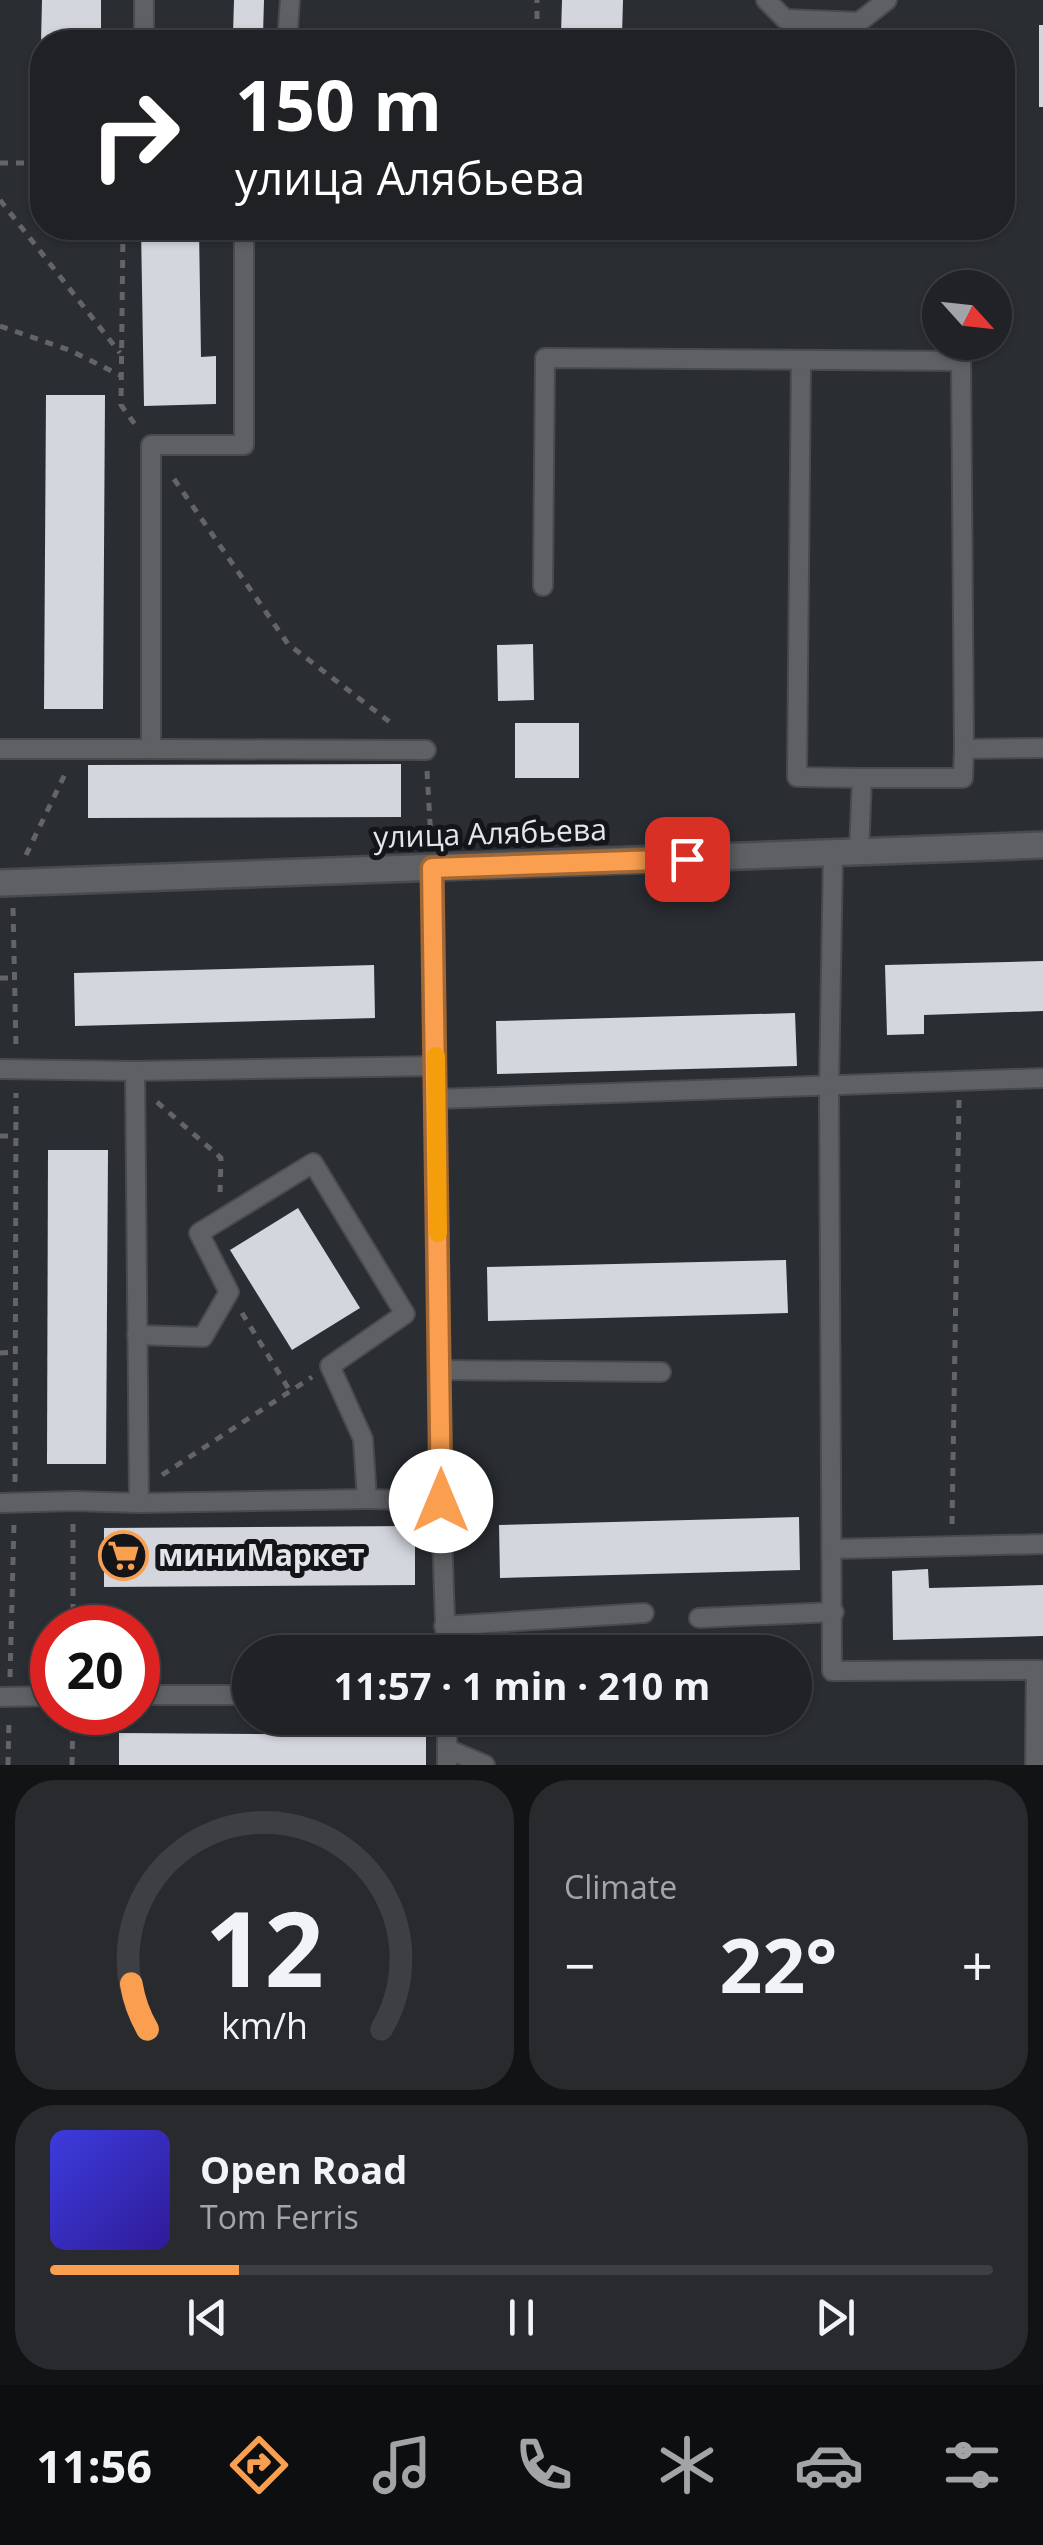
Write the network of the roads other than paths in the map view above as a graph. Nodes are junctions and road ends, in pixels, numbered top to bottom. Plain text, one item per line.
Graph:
1 (144, 0) edge
2 (290, 0) edge
3 (766, 0) edge
4 (887, 0) edge
5 (144, 30) edge
6 (289, 30) edge
7 (244, 240) edge
8 (801, 360) junction
9 (543, 586) dead end
10 (1043, 748) edge
11 (151, 749) junction
12 (0, 750) edge
13 (426, 750) road end
14 (964, 750) junction
15 (862, 778) junction
16 (1043, 845) edge
17 (860, 852) junction
18 (833, 854) junction
19 (432, 868) junction
20 (6, 883) edge
21 (436, 1066) junction
22 (8, 1070) edge
23 (135, 1077) junction
24 (1043, 1078) edge
25 (829, 1088) junction
26 (436, 1099) junction
27 (137, 1334) junction
28 (440, 1370) junction
29 (661, 1372) dead end
30 (139, 1497) junction
31 (367, 1498) junction
32 (441, 1501) junction
33 (8, 1503) edge
34 (1043, 1544) edge
35 (833, 1549) junction
36 (834, 1612) junction
37 (644, 1613) dead end
38 (700, 1618) dead end
39 (444, 1626) junction
40 (445, 1635) edge
41 (1040, 1670) edge
42 (160, 1695) edge
43 (30, 1696) edge
44 (232, 1696) edge
45 (5, 1697) edge
46 (447, 1757) edge
47 (485, 1765) edge
48 (1034, 1765) edge

1 - 5 lane
2 - 6 lane
3 - 4 lane
7 - 11 lane
8 - 9 lane
8 - 14 lane
8 - 15 lane
10 - 14 lane
11 - 12 lane
11 - 13 lane
14 - 15 lane
15 - 17 lane
16 - 17 street, улица Алябьева
17 - 18 street, улица Алябьева
18 - 19 street, улица Алябьева
18 - 25 lane
19 - 20 street, улица Алябьева
19 - 21 lane
21 - 23 lane
21 - 26 lane
22 - 23 lane
23 - 27 lane
24 - 25 lane
25 - 26 lane
25 - 35 lane
26 - 28 lane
27 - 30 lane
27 - 31 lane
28 - 29 lane
28 - 32 lane
30 - 31 lane
30 - 33 lane
31 - 32 lane
32 - 39 lane
34 - 35 lane
35 - 36 lane
36 - 38 lane
36 - 41 lane
37 - 39 lane
39 - 40 lane
41 - 48 lane
42 - 44 lane
43 - 45 lane
46 - 47 lane

